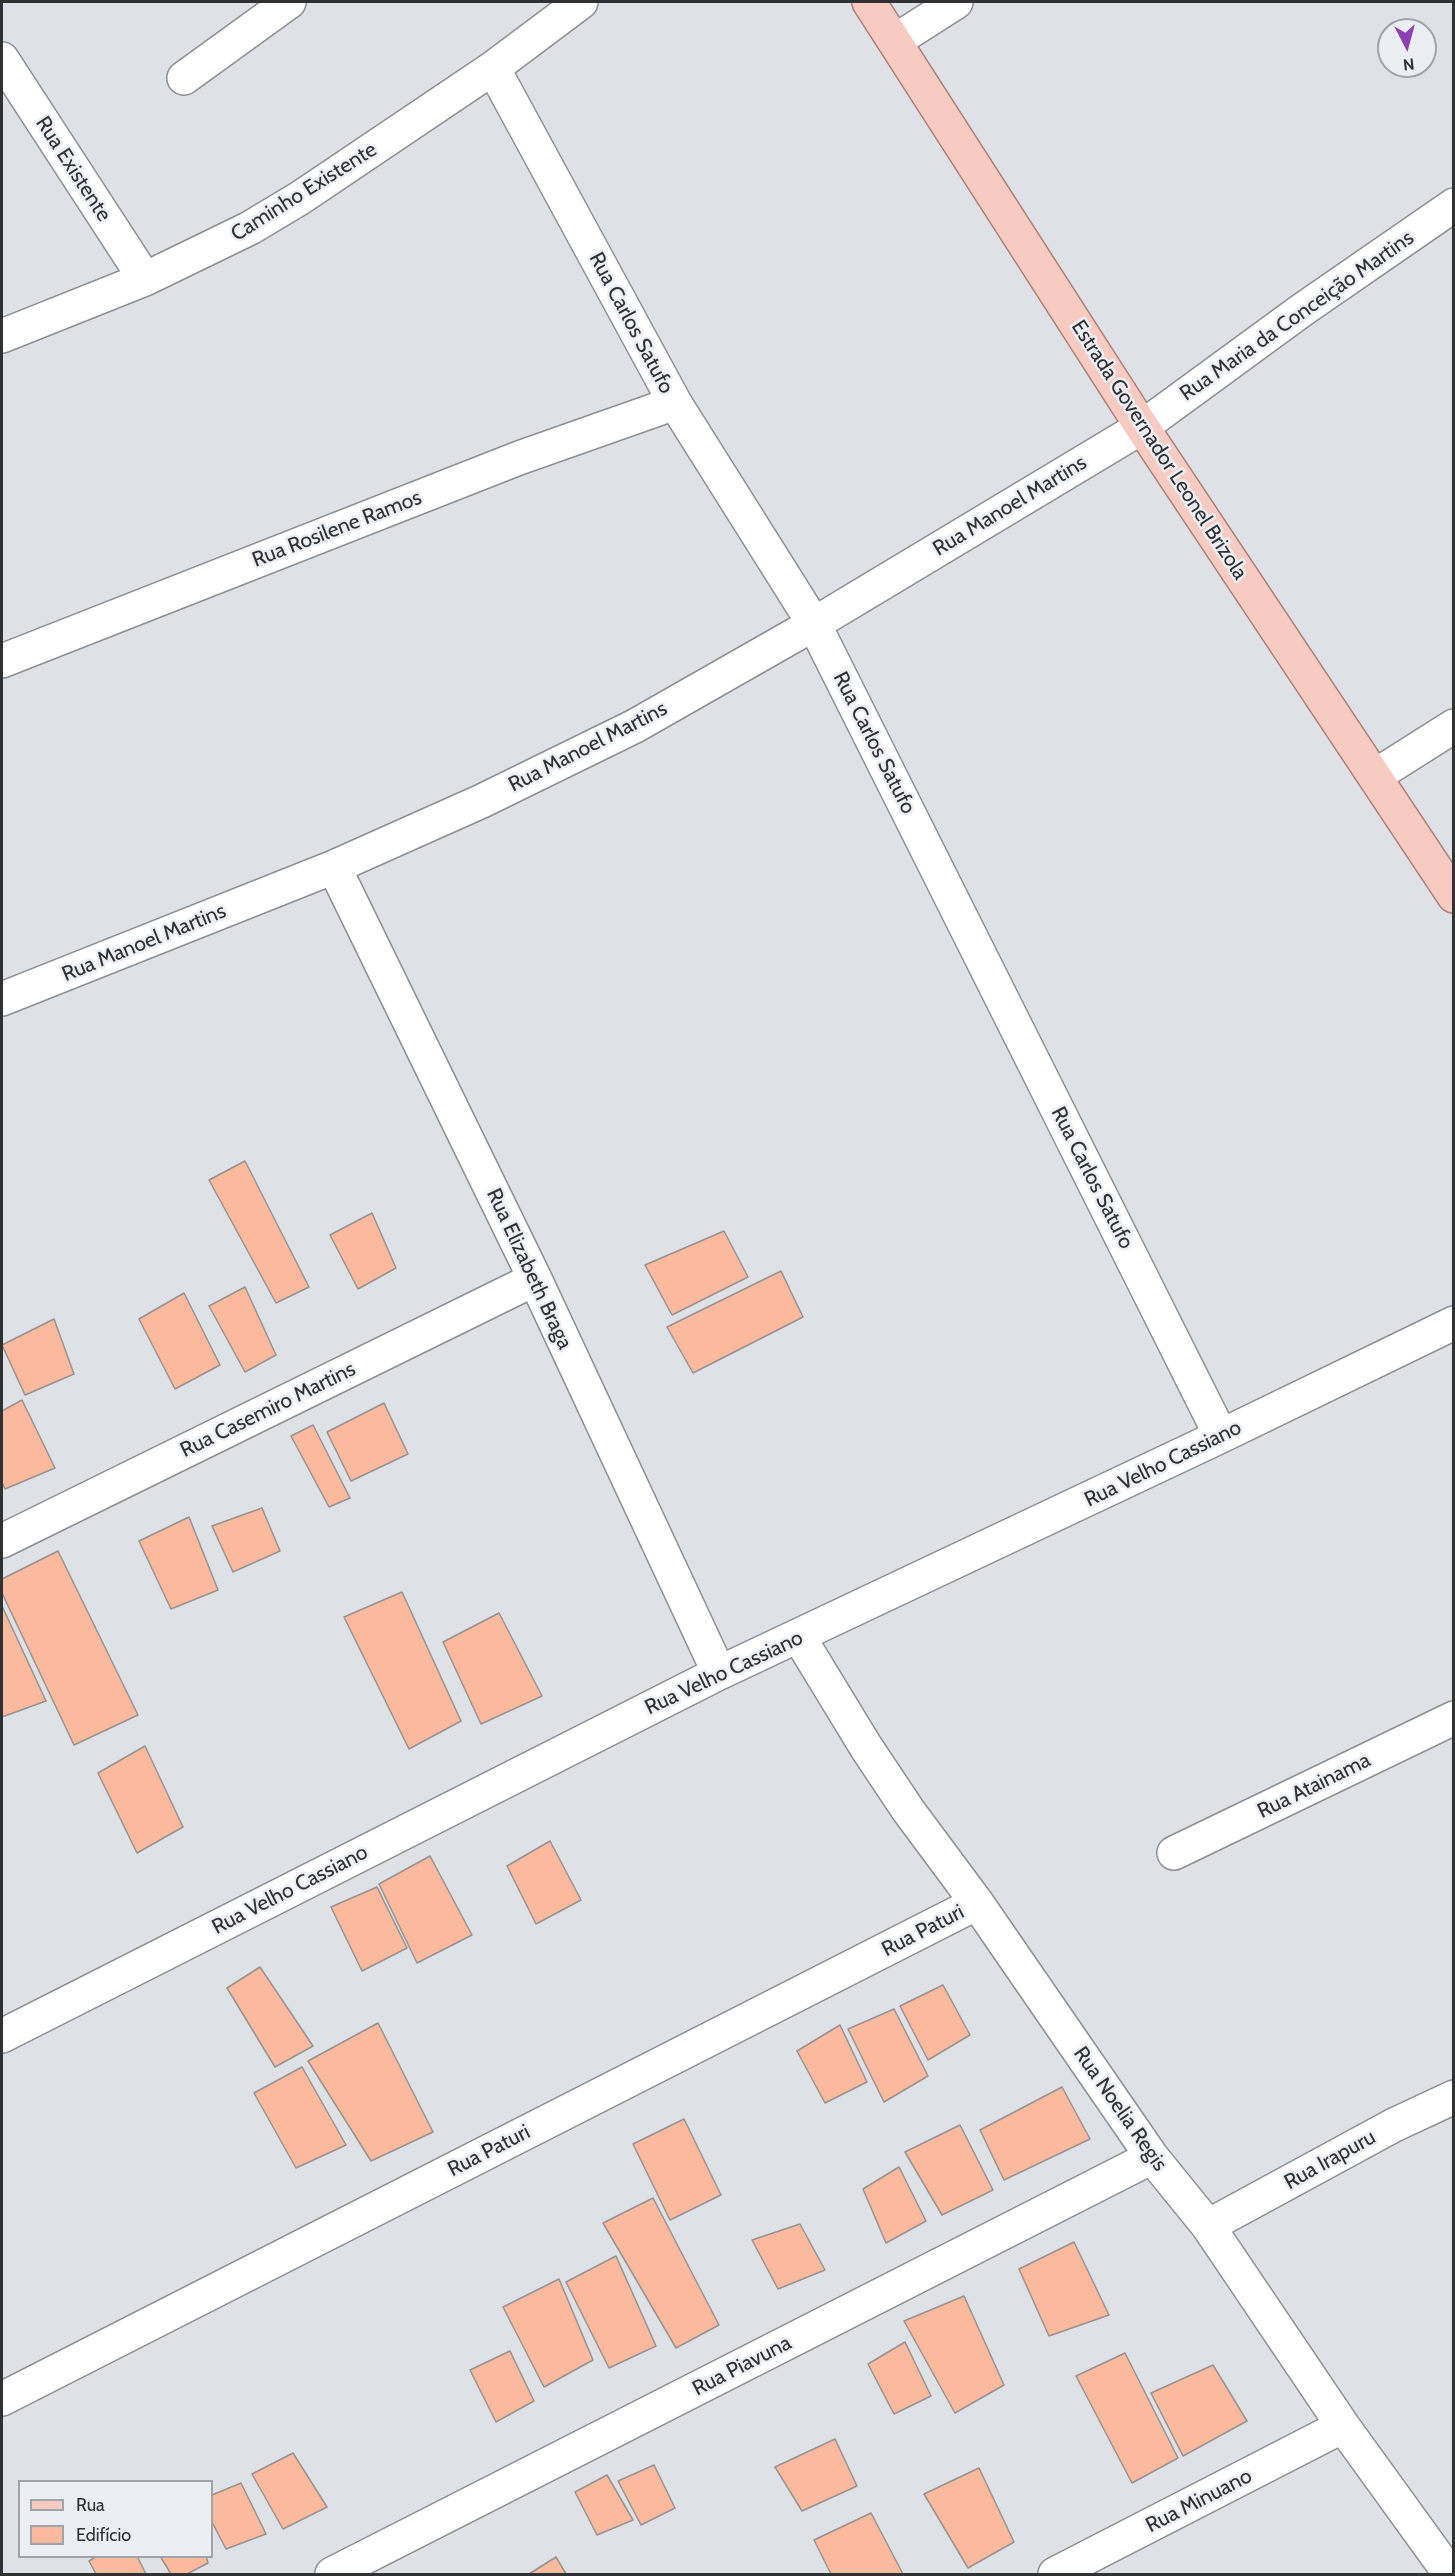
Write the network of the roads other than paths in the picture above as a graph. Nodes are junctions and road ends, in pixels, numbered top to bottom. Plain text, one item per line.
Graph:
1 (289, 2) edge
2 (581, 2) edge
3 (869, 2) edge
4 (956, 2) edge
5 (895, 41) junction
6 (2, 59) edge
7 (494, 68) junction
8 (184, 78) dead end
9 (1454, 205) edge
10 (145, 279) junction
11 (2, 336) edge
12 (675, 403) junction
13 (1142, 427) junction
14 (814, 624) junction
15 (2, 661) edge
16 (1454, 726) edge
17 (1375, 776) junction
18 (334, 867) junction
19 (1454, 896) edge
20 (2, 999) edge
21 (536, 1279) junction
22 (1454, 1323) edge
23 (1221, 1436) junction
24 (2, 1541) edge
25 (799, 1637) junction
26 (718, 1673) junction
27 (1454, 1718) edge
28 (1174, 1853) dead end
29 (977, 1904) junction
30 (2, 2036) edge
31 (1454, 2097) edge
32 (1152, 2157) junction
33 (1208, 2226) junction
34 (2, 2399) edge
35 (1343, 2426) junction
36 (1064, 2573) edge
37 (332, 2574) edge
38 (1450, 2574) edge

1 - 8 street
2 - 7 street, Caminho Existente
3 - 5 main road, Estrada Governador Leonel Brizola
4 - 5 street
5 - 13 main road, Estrada Governador Leonel Brizola
6 - 10 street, Rua Existente
7 - 10 street, Caminho Existente
7 - 12 street, Rua Carlos Satufo
9 - 13 street, Rua Maria da Conceição Martins
10 - 11 street, Caminho Existente
12 - 14 street, Rua Carlos Satufo
12 - 15 street, Rua Rosilene Ramos
13 - 14 street, Rua Manoel Martins
13 - 17 main road, Estrada Governador Leonel Brizola
14 - 18 street, Rua Manoel Martins
14 - 23 street, Rua Carlos Satufo
16 - 17 street
17 - 19 main road, Estrada Governador Leonel Brizola
18 - 20 street, Rua Manoel Martins
18 - 21 street, Rua Elizabeth Braga
21 - 24 street, Rua Casemiro Martins
21 - 26 street, Rua Elizabeth Braga
22 - 23 street, Rua Velho Cassiano
23 - 25 street, Rua Velho Cassiano
25 - 26 street, Rua Velho Cassiano
25 - 29 street, Rua Noelia Regis
26 - 30 street, Rua Velho Cassiano
27 - 28 street, Rua Atainama
29 - 32 street, Rua Noelia Regis
29 - 34 street, Rua Paturi
31 - 33 street, Rua Irapuru
32 - 33 street, Rua Noelia Regis
32 - 37 street, Rua Piavuna
33 - 35 street, Rua Noelia Regis
35 - 36 street, Rua Minuano
35 - 38 street, Rua Noelia Regis

